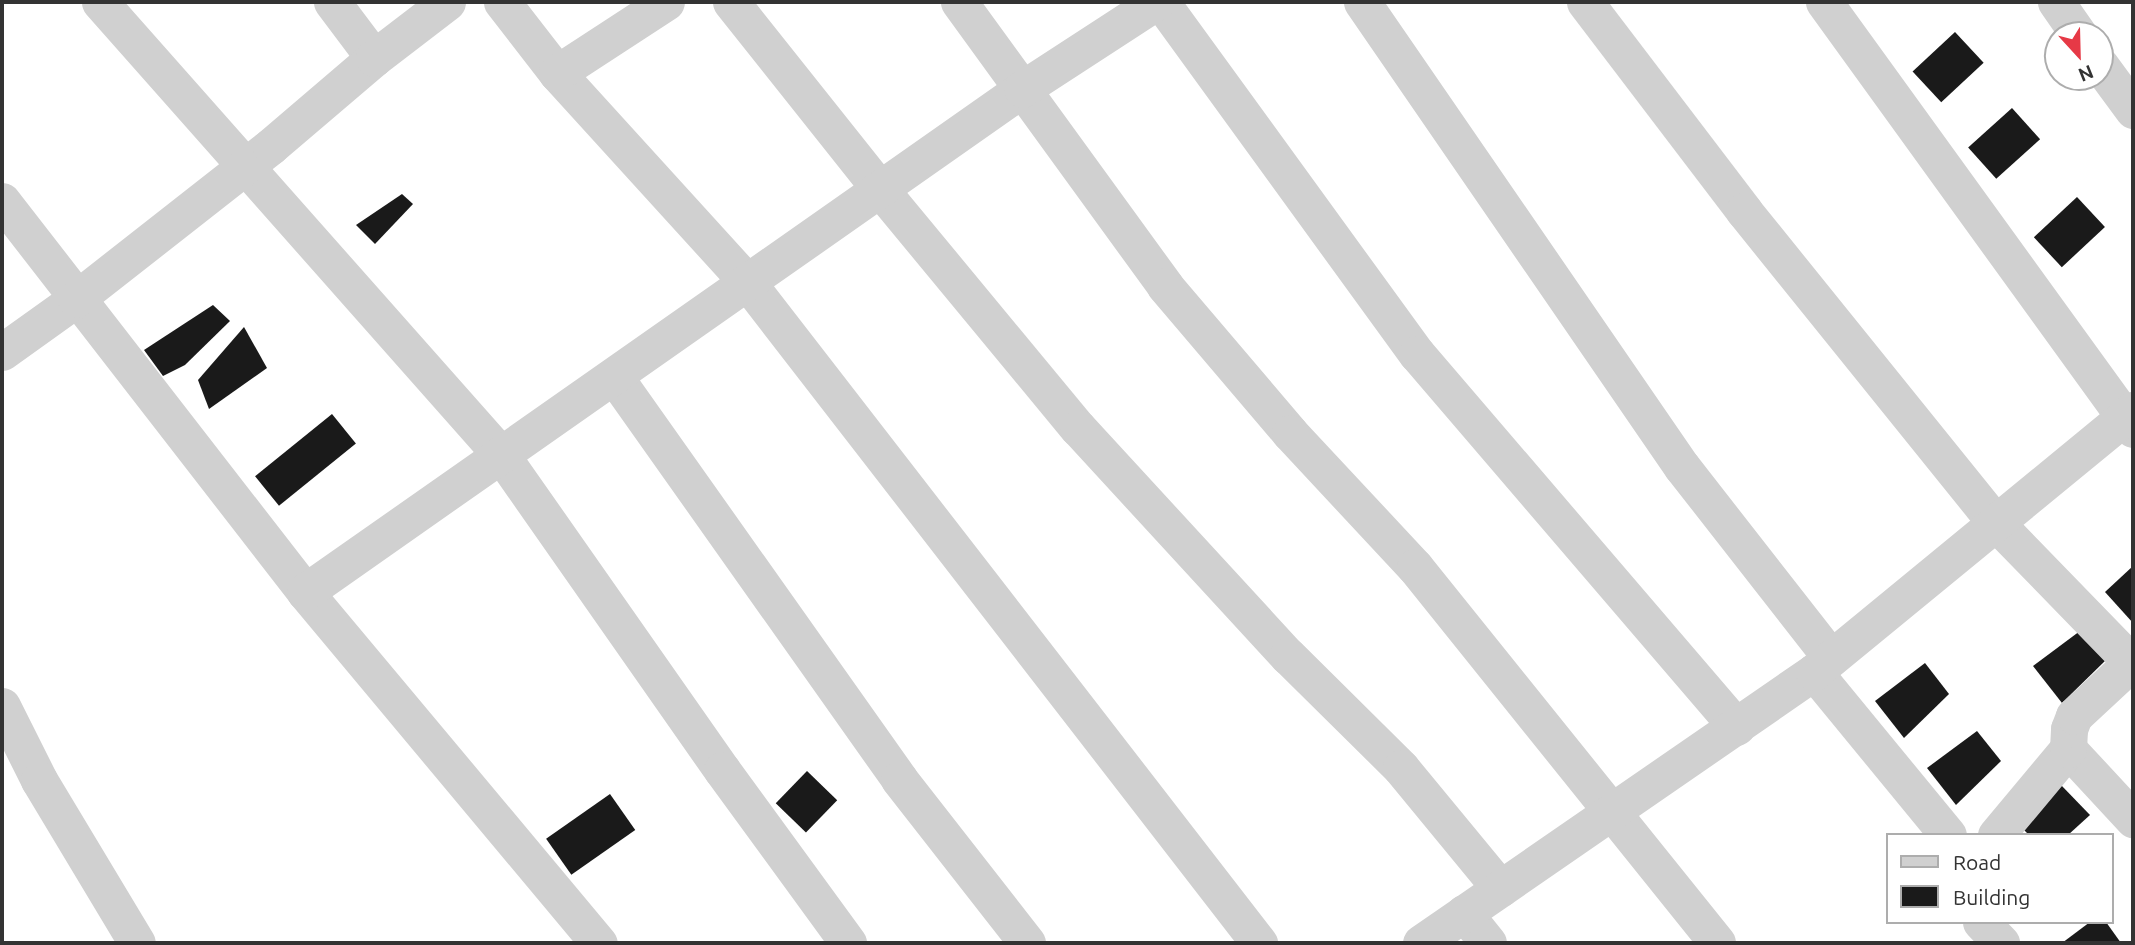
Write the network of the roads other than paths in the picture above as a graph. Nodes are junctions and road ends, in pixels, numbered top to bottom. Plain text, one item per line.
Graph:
1 (100, 2) edge
2 (332, 2) edge
3 (447, 2) edge
4 (502, 2) edge
5 (666, 2) edge
6 (731, 2) edge
7 (959, 2) edge
8 (1159, 2) edge
9 (1362, 2) edge
10 (1585, 2) edge
11 (1824, 2) edge
12 (2056, 2) edge
13 (2069, 21) edge
14 (374, 58) junction
15 (557, 73) junction
16 (2114, 84) edge
17 (1022, 89) junction
18 (2133, 110) edge
19 (247, 165) junction
20 (880, 189) junction
21 (2, 201) edge
22 (748, 283) junction
23 (76, 299) junction
24 (2, 352) edge
25 (614, 376) junction
26 (2130, 419) edge
27 (502, 456) junction
28 (1996, 523) junction
29 (305, 592) junction
30 (2132, 662) edge
31 (1822, 665) junction
32 (2, 706) edge
33 (1737, 727) junction
34 (2068, 750) junction
35 (1609, 812) junction
36 (2133, 819) edge
37 (1947, 833) edge
38 (1998, 833) edge
39 (1500, 888) junction
40 (1464, 913) junction
41 (1983, 924) edge
42 (137, 943) edge
43 (598, 943) edge
44 (849, 943) edge
45 (1027, 943) edge
46 (1259, 943) edge
47 (1421, 943) edge
48 (1488, 943) edge
49 (1717, 943) edge
50 (2001, 943) edge

1 - 19 street
2 - 14 street
3 - 14 street
4 - 15 street
5 - 15 street
6 - 20 street
7 - 17 street
8 - 17 street
8 - 33 street
9 - 31 street
10 - 28 street
11 - 26 street
12 - 13 street
14 - 19 street
15 - 22 street
16 - 18 street
17 - 20 street
17 - 35 street
19 - 23 street
19 - 27 street
20 - 22 street
20 - 39 street
21 - 23 street
22 - 25 street
22 - 46 street
23 - 24 street
23 - 29 street
25 - 27 street
25 - 45 street
26 - 28 street
27 - 29 street
27 - 44 street
28 - 30 street
28 - 31 street
29 - 43 street
30 - 34 street
31 - 33 street
31 - 37 street
32 - 42 street
33 - 35 street
34 - 36 street
34 - 38 street
35 - 39 street
35 - 49 street
39 - 40 street
40 - 47 street
40 - 48 street
41 - 50 street

